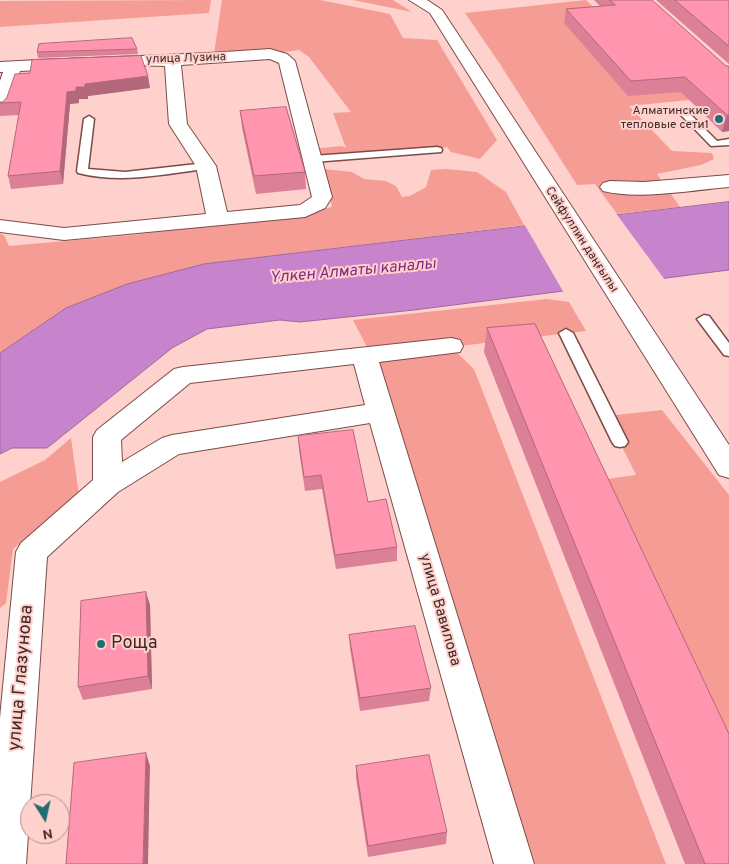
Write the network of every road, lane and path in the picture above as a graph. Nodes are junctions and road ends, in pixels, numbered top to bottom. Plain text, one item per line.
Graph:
1 (416, 0) edge
2 (438, 5) edge
3 (173, 61) junction
4 (6, 66) edge
5 (0, 108) edge
6 (684, 113) dead end
7 (89, 119) dead end
8 (729, 142) edge
9 (437, 150) dead end
10 (313, 159) junction
11 (206, 166) junction
12 (729, 181) edge
13 (610, 188) dead end
14 (218, 220) junction
15 (0, 226) edge
16 (704, 318) dead end
17 (566, 334) dead end
18 (451, 346) dead end
19 (729, 352) edge
20 (364, 355) junction
21 (381, 412) junction
22 (620, 442) dead end
23 (729, 468) edge
24 (108, 484) junction
25 (6, 864) edge
26 (514, 864) edge

1 - 2 street, Сейфуллин даңғылы
2 - 23 street, Сейфуллин даңғылы
3 - 4 street, улица Лузина
3 - 10 street, улица Лузина
3 - 11 street
4 - 5 street
6 - 8 lane
7 - 11 lane
9 - 10 lane
10 - 14 street
11 - 14 street
12 - 13 street
14 - 15 street
16 - 19 lane
17 - 22 lane
18 - 20 street
20 - 21 street, улица Вавилова
20 - 24 street
21 - 24 street
21 - 26 street, улица Вавилова
24 - 25 street, улица Глазунова

